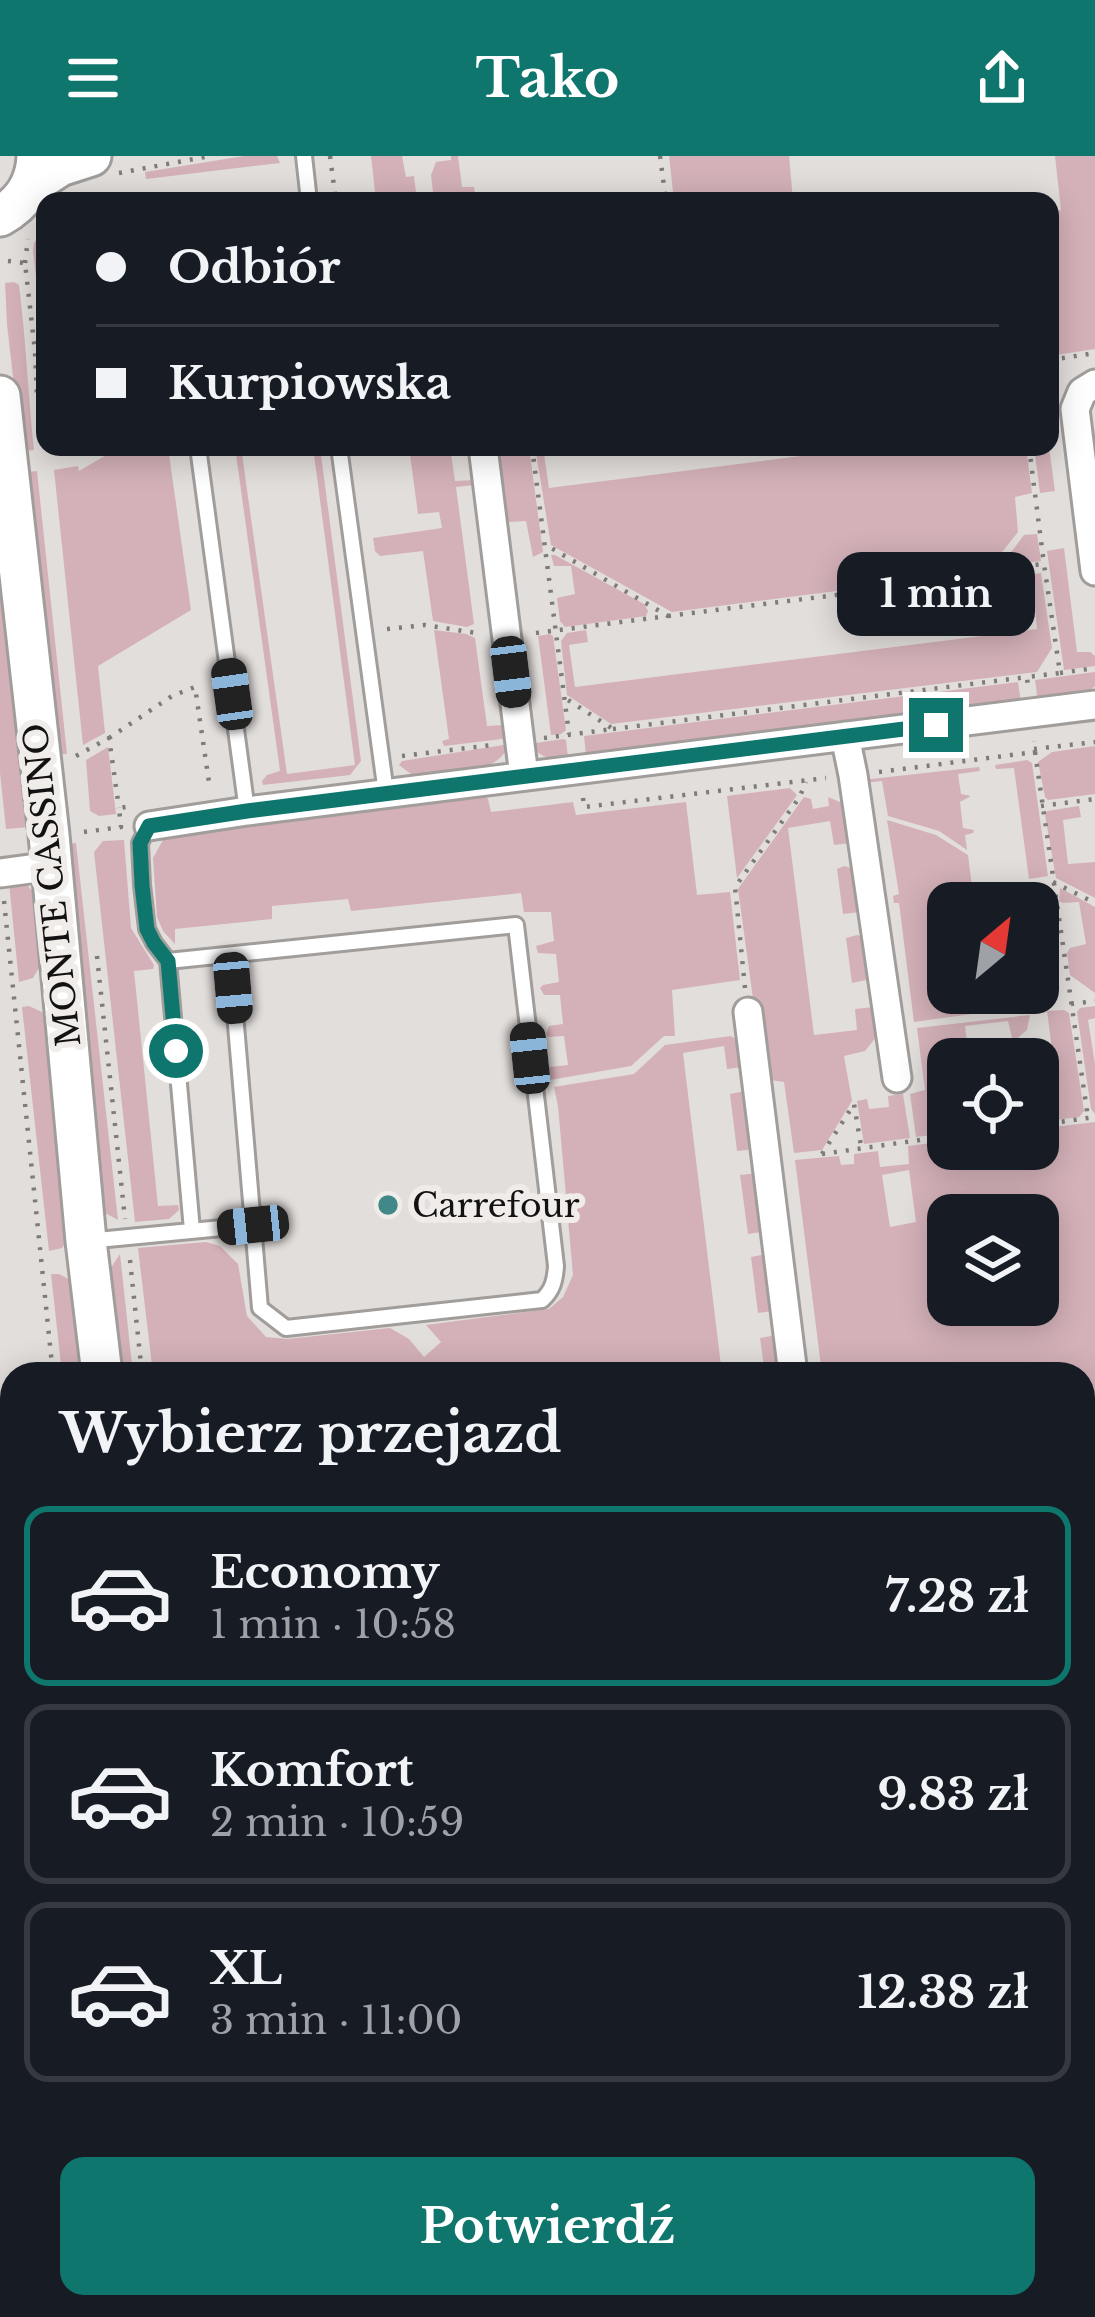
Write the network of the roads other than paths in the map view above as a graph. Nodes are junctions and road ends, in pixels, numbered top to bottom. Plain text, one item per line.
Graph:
1 (304, 156) edge
2 (102, 165) edge
3 (19, 192) edge
4 (308, 192) edge
5 (0, 254) edge
6 (1095, 384) edge
7 (0, 396) edge
8 (199, 456) edge
9 (340, 456) edge
10 (484, 456) edge
11 (1095, 571) edge
12 (1095, 705) edge
13 (845, 736) junction
14 (524, 776) junction
15 (386, 793) junction
16 (247, 811) junction
17 (145, 816) joint
18 (52, 866) junction
19 (1, 873) edge
20 (230, 955) junction
21 (168, 961) junction
22 (748, 1012) dead end
23 (897, 1078) dead end
24 (253, 1225) junction
25 (192, 1230) junction
26 (86, 1241) junction
27 (101, 1362) edge
28 (792, 1362) edge

1 - 4 lane
2 - 3 main road
3 - 5 main road
6 - 11 street
7 - 18 main road, MONTE CASSINO
8 - 16 lane
9 - 15 lane
10 - 14 street
12 - 13 street
13 - 14 street
13 - 23 street
14 - 15 street
15 - 16 street
16 - 17 street
17 - 21 lane
18 - 19 street
18 - 26 main road, MONTE CASSINO
20 - 21 lane
20 - 24 lane
20 - 24 lane
21 - 25 lane
22 - 28 street
24 - 25 lane
25 - 26 lane
26 - 27 main road, MONTE CASSINO

